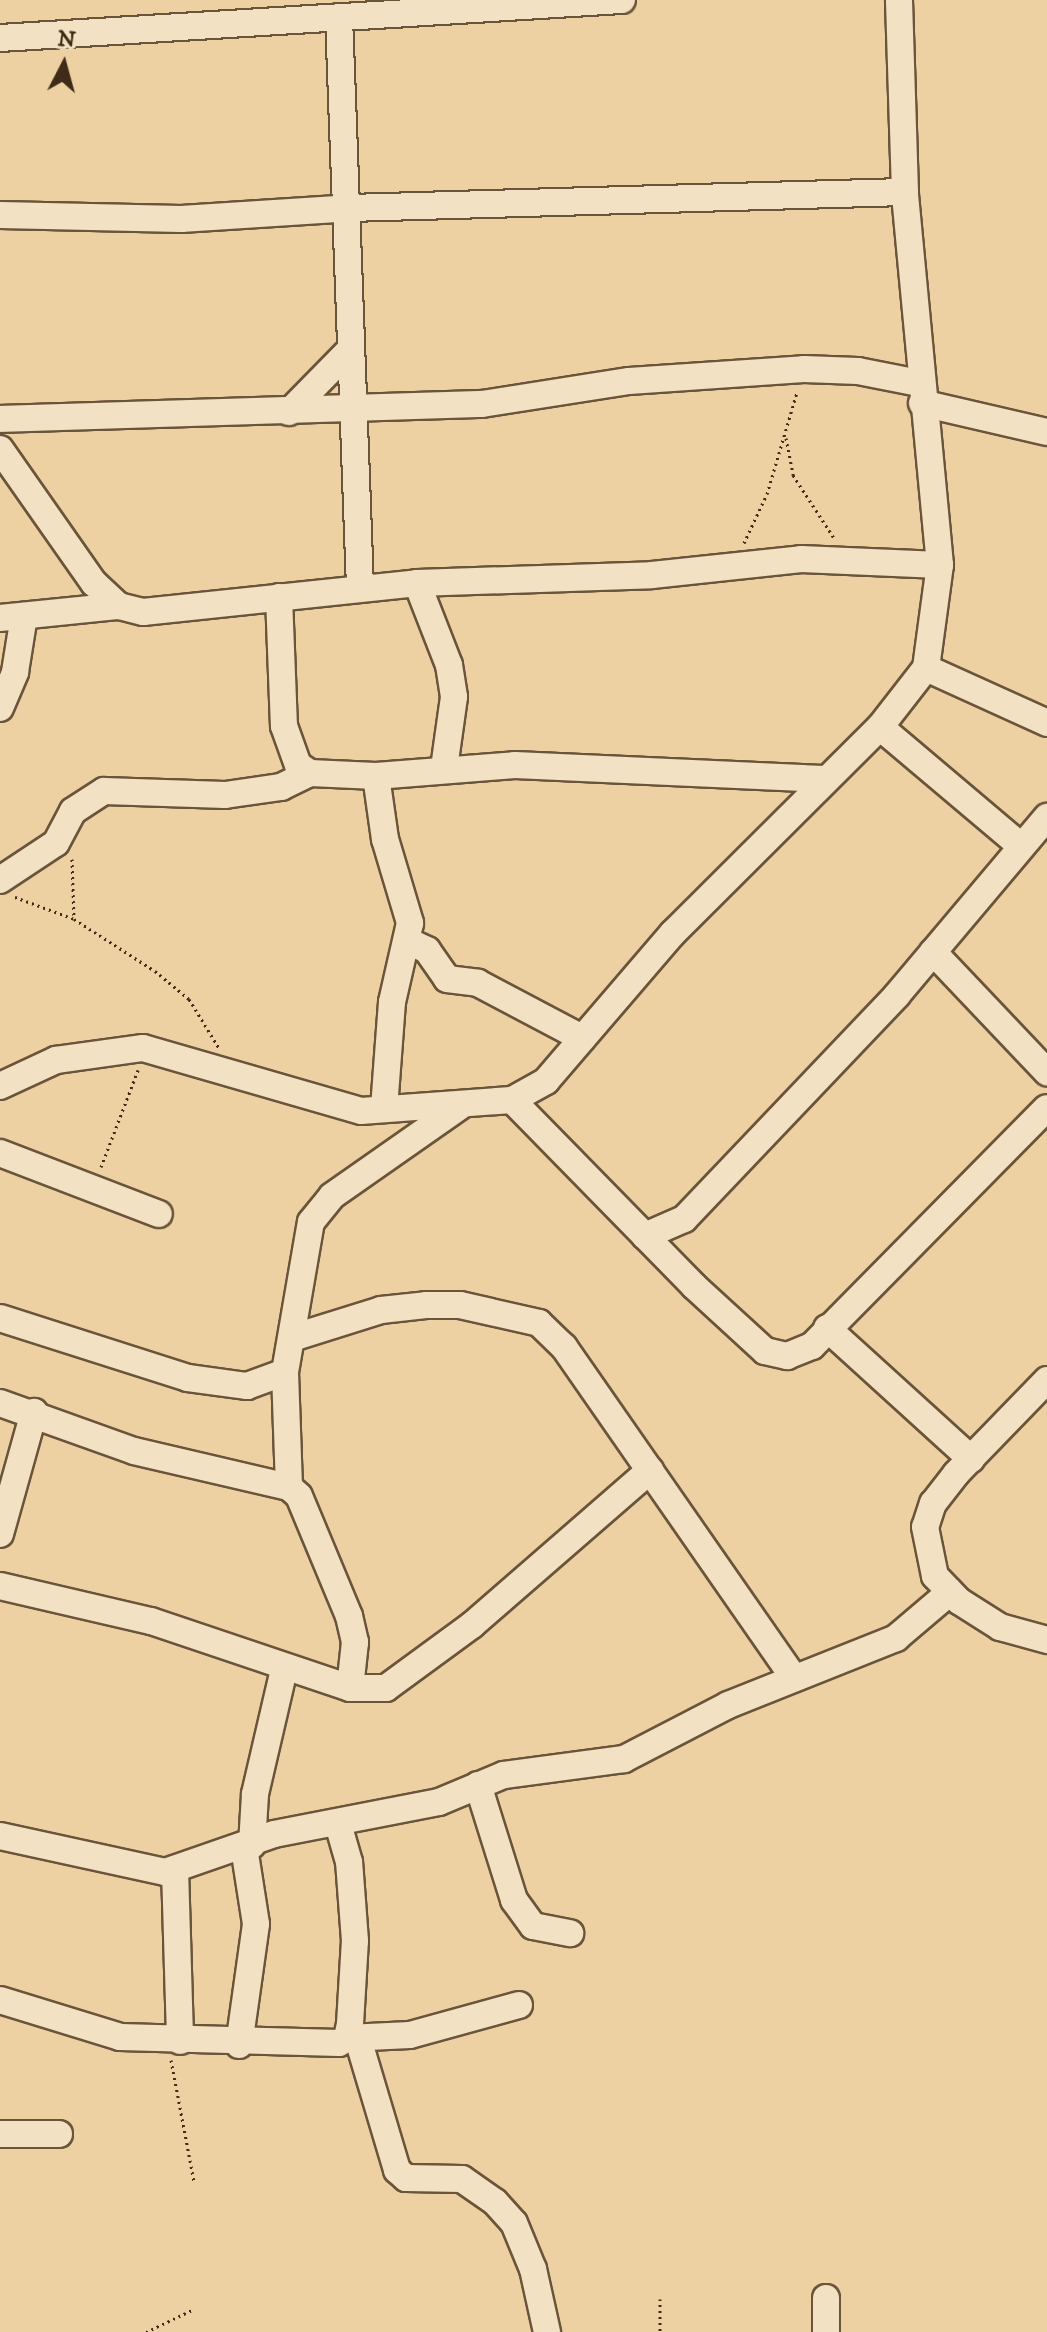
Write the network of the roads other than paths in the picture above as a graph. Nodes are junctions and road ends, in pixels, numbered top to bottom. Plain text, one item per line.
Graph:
1 (622, 0) edge
2 (899, 0) edge
3 (413, 6) edge
4 (270, 9) edge
5 (339, 17) junction
6 (0, 38) edge
7 (905, 192) junction
8 (349, 208) junction
9 (0, 215) edge
10 (350, 350) junction
11 (921, 393) junction
12 (355, 411) junction
13 (289, 412) junction
14 (0, 419) edge
15 (1047, 432) edge
16 (0, 449) edge
17 (940, 565) junction
18 (417, 583) junction
19 (360, 588) junction
20 (279, 597) junction
21 (119, 606) junction
22 (12, 617) edge
23 (926, 668) junction
24 (0, 708) edge
25 (1047, 723) edge
26 (880, 727) junction
27 (444, 768) junction
28 (310, 773) junction
29 (376, 776) junction
30 (824, 779) junction
31 (1047, 817) edge
32 (1021, 846) junction
33 (0, 861) edge
34 (0, 879) edge
35 (410, 942) junction
36 (933, 952) junction
37 (582, 1038) junction
38 (1047, 1072) edge
39 (0, 1086) edge
40 (512, 1100) junction
41 (460, 1106) junction
42 (1047, 1108) edge
43 (384, 1109) junction
44 (0, 1153) edge
45 (159, 1214) dead end
46 (645, 1236) junction
47 (0, 1318) edge
48 (827, 1328) junction
49 (295, 1337) junction
50 (285, 1372) junction
51 (1047, 1380) edge
52 (0, 1403) edge
53 (34, 1412) junction
54 (971, 1459) junction
55 (650, 1470) junction
56 (289, 1487) junction
57 (0, 1534) edge
58 (0, 1586) edge
59 (950, 1592) junction
60 (1047, 1640) edge
61 (284, 1669) junction
62 (793, 1676) junction
63 (350, 1688) junction
64 (478, 1785) junction
65 (338, 1824) junction
66 (0, 1836) edge
67 (248, 1846) junction
68 (175, 1869) junction
69 (570, 1933) dead end
70 (0, 2000) edge
71 (519, 2005) dead end
72 (353, 2039) junction
73 (174, 2041) junction
74 (239, 2045) junction
75 (0, 2134) edge
76 (59, 2134) dead end
77 (826, 2298) dead end
78 (547, 2332) edge
79 (826, 2332) edge

1 - 3 street
2 - 7 street
3 - 5 street
4 - 5 street
4 - 6 street
5 - 8 street
7 - 8 street
7 - 11 street
8 - 9 street
8 - 10 street
10 - 12 street
10 - 13 street
11 - 12 street
11 - 15 street
11 - 17 street
12 - 13 street
12 - 19 street
13 - 14 street
16 - 21 street
17 - 18 street
17 - 23 street
18 - 19 street
18 - 27 street
19 - 20 street
20 - 21 street
20 - 28 street
21 - 22 street
22 - 24 street
23 - 25 street
23 - 26 street
26 - 30 street
26 - 32 street
27 - 29 street
27 - 30 street
28 - 29 street
28 - 34 street
29 - 35 street
30 - 37 street
31 - 32 street
32 - 36 street
33 - 34 street
35 - 37 street
35 - 43 street
36 - 38 street
36 - 46 street
37 - 40 street
39 - 43 street
40 - 41 street
40 - 46 street
41 - 43 street
41 - 49 street
42 - 48 street
44 - 45 street
46 - 48 street
47 - 50 street
48 - 54 street
49 - 50 street
49 - 55 street
50 - 56 street
51 - 54 street
52 - 53 street
53 - 56 street
53 - 57 street
54 - 59 street
55 - 62 street
55 - 63 street
56 - 63 street
58 - 61 street
59 - 60 street
59 - 62 street
61 - 63 street
61 - 67 street
62 - 64 street
64 - 65 street
64 - 69 street
65 - 67 street
65 - 72 street
66 - 68 street
67 - 68 street
67 - 74 street
68 - 73 street
70 - 73 street
71 - 72 street
72 - 74 street
72 - 78 street
73 - 74 street
75 - 76 street
77 - 79 street

